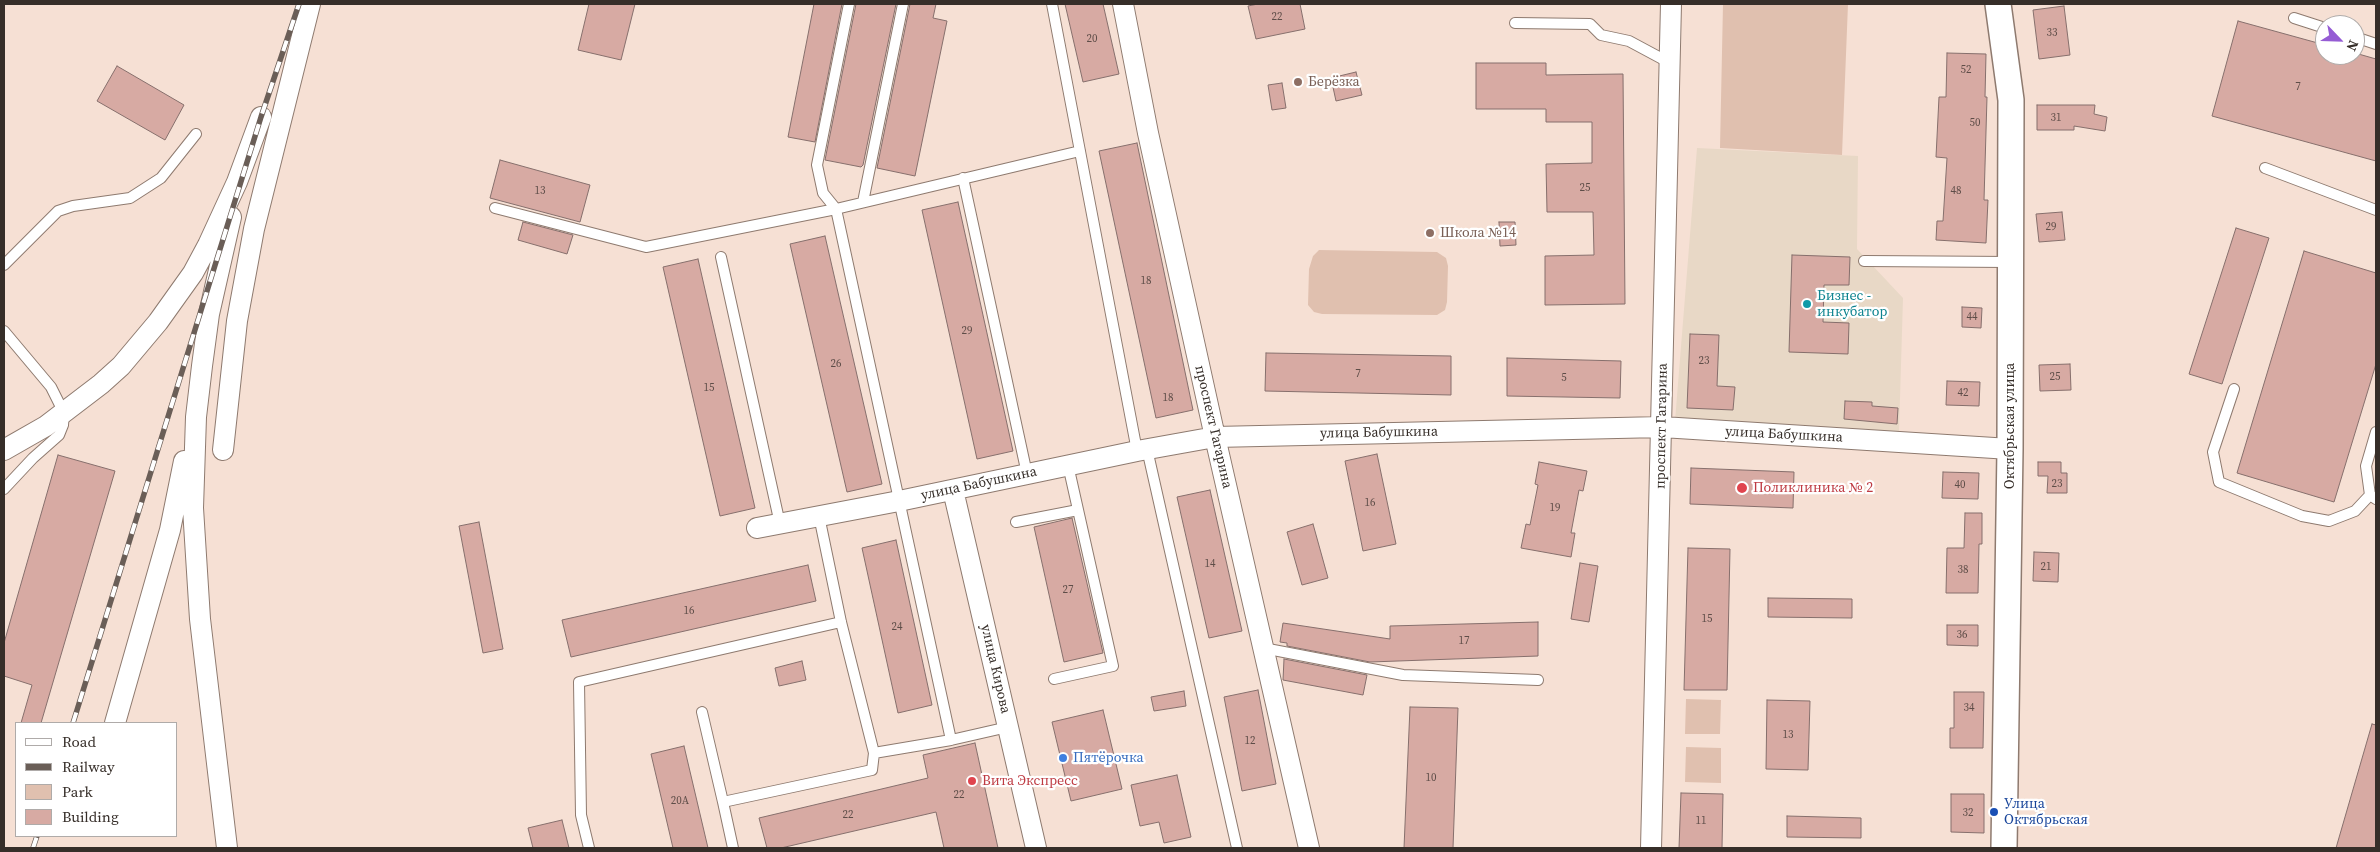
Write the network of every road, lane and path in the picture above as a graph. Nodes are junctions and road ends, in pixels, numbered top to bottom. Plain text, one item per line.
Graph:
1 (310, 4) edge
2 (849, 4) edge
3 (904, 4) edge
4 (1052, 4) edge
5 (1123, 4) edge
6 (1671, 4) edge
7 (1998, 4) edge
8 (2294, 18) dead end
9 (1515, 22) dead end
10 (2315, 25) edge
11 (1670, 63) junction
12 (261, 117) dead end
13 (196, 134) dead end
14 (1080, 151) junction
15 (2265, 168) dead end
16 (963, 178) junction
17 (863, 202) junction
18 (495, 208) dead end
19 (836, 209) junction
20 (2376, 210) edge
21 (231, 217) dead end
22 (721, 257) dead end
23 (1864, 261) dead end
24 (2010, 262) junction
25 (4, 265) edge
26 (4, 331) edge
27 (202, 366) junction
28 (2234, 388) dead end
29 (64, 413) junction
30 (1662, 428) junction
31 (2376, 432) edge
32 (1215, 437) junction
33 (2010, 449) junction
34 (4, 450) edge
35 (223, 450) dead end
36 (1142, 450) junction
37 (1068, 465) junction
38 (1027, 474) junction
39 (4, 489) edge
40 (953, 490) junction
41 (2373, 497) edge
42 (899, 501) junction
43 (1078, 510) junction
44 (819, 516) junction
45 (1016, 522) dead end
46 (780, 524) junction
47 (757, 528) dead end
48 (841, 622) junction
49 (1262, 648) junction
50 (1054, 679) dead end
51 (1538, 680) dead end
52 (702, 712) dead end
53 (115, 722) edge
54 (1008, 727) junction
55 (951, 740) junction
56 (874, 753) junction
57 (723, 802) junction
58 (227, 848) edge
59 (589, 848) edge
60 (734, 848) edge
61 (1036, 848) edge
62 (1236, 848) edge
63 (1309, 848) edge
64 (1652, 848) edge
65 (2004, 848) edge

1 - 35 street
2 - 19 lane
3 - 17 lane
4 - 14 lane
5 - 32 street, проспект Гагарина
6 - 11 street, проспект Гагарина
7 - 24 street, Октябрьская улица
8 - 10 lane
9 - 11 lane
11 - 30 street, проспект Гагарина
12 - 29 street
13 - 25 lane
14 - 16 lane
14 - 36 lane
15 - 20 lane
16 - 17 lane
16 - 38 lane
17 - 19 lane
18 - 19 lane
19 - 42 lane
21 - 27 street
22 - 46 lane
23 - 24 lane
24 - 33 street, Октябрьская улица
26 - 29 lane
27 - 53 street
27 - 58 street
28 - 41 lane
29 - 34 street
29 - 39 lane
30 - 32 street, улица Бабушкина
30 - 33 street, улица Бабушкина
30 - 64 street, проспект Гагарина
31 - 41 lane
32 - 36 street, улица Бабушкина
32 - 49 street, проспект Гагарина
33 - 65 street, Октябрьская улица
36 - 37 street, улица Бабушкина
36 - 62 lane
37 - 38 street, улица Бабушкина
37 - 43 lane
38 - 40 street, улица Бабушкина
40 - 42 street, улица Бабушкина
40 - 54 street, улица Кирова
42 - 44 street, улица Бабушкина
42 - 55 lane
43 - 45 lane
43 - 50 lane
44 - 46 street, улица Бабушкина
44 - 48 lane
46 - 47 street, улица Бабушкина
48 - 56 lane
48 - 59 lane
49 - 51 lane
49 - 63 street, проспект Гагарина
52 - 57 lane
54 - 55 lane
54 - 61 street, улица Кирова
55 - 56 lane
56 - 57 lane
57 - 60 lane

